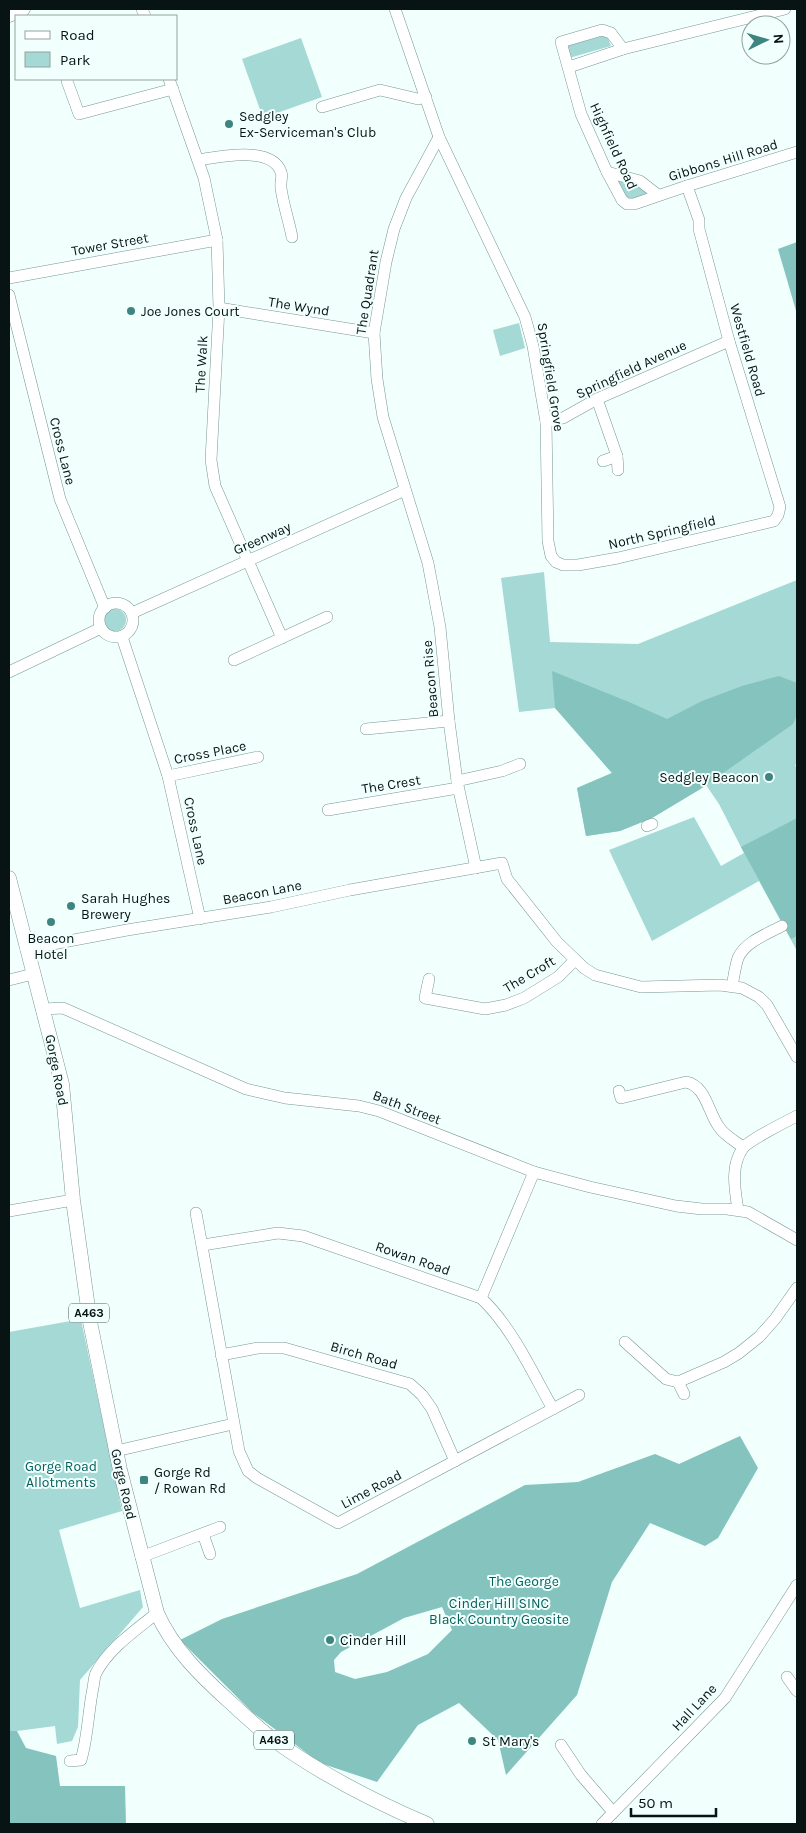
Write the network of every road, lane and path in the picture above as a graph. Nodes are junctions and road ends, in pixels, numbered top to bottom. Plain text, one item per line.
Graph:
1 (23, 9) edge
2 (395, 9) edge
3 (784, 9) edge
4 (9, 15) edge
5 (623, 49) junction
6 (568, 68) junction
7 (67, 81) dead end
8 (171, 84) edge
9 (426, 97) junction
10 (322, 107) dead end
11 (439, 137) junction
12 (797, 152) edge
13 (198, 160) junction
14 (607, 172) junction
15 (687, 186) junction
16 (658, 195) junction
17 (292, 237) dead end
18 (216, 240) junction
19 (9, 278) edge
20 (9, 295) edge
21 (219, 308) junction
22 (374, 334) junction
23 (729, 341) junction
24 (597, 399) junction
25 (546, 422) junction
26 (617, 456) junction
27 (603, 461) dead end
28 (618, 470) dead end
29 (405, 490) junction
30 (774, 521) joint
31 (248, 560) junction
32 (556, 562) joint
33 (105, 608) junction
34 (132, 613) junction
35 (327, 618) dead end
36 (101, 628) junction
37 (122, 636) junction
38 (282, 638) junction
39 (234, 660) dead end
40 (9, 672) edge
41 (449, 721) junction
42 (366, 729) dead end
43 (258, 758) dead end
44 (520, 764) dead end
45 (168, 776) junction
46 (457, 785) junction
47 (328, 810) dead end
48 (476, 868) junction
49 (9, 883) edge
50 (200, 919) junction
51 (782, 926) dead end
52 (26, 949) junction
53 (575, 960) junction
54 (33, 974) junction
55 (429, 979) dead end
56 (9, 980) edge
57 (732, 986) junction
58 (43, 1008) junction
59 (797, 1057) edge
60 (619, 1090) dead end
61 (797, 1116) edge
62 (743, 1147) junction
63 (534, 1172) junction
64 (73, 1200) junction
65 (738, 1210) junction
66 (9, 1211) edge
67 (196, 1213) dead end
68 (797, 1240) edge
69 (203, 1245) junction
70 (797, 1288) edge
71 (481, 1298) junction
72 (633, 1344) dead end
73 (221, 1354) junction
74 (678, 1382) junction
75 (684, 1394) dead end
76 (579, 1395) dead end
77 (553, 1409) junction
78 (233, 1424) junction
79 (116, 1451) junction
80 (455, 1461) junction
81 (220, 1528) dead end
82 (203, 1534) junction
83 (210, 1554) dead end
84 (141, 1557) junction
85 (797, 1585) edge
86 (794, 1599) edge
87 (157, 1613) junction
88 (787, 1677) dead end
89 (797, 1691) edge
90 (561, 1745) dead end
91 (70, 1761) dead end
92 (613, 1812) junction
93 (427, 1824) edge
94 (602, 1824) edge

1 - 4 main road
2 - 9 street, Springfield Grove
3 - 5 street
5 - 6 street
5 - 6 street, Highfield Road
6 - 14 street, Highfield Road
7 - 8 street
8 - 13 street, The Walk
9 - 10 street
9 - 11 street, Springfield Grove
11 - 22 street, The Quadrant
11 - 25 street, Springfield Grove
12 - 15 street, Gibbons Hill Road
13 - 17 street
13 - 18 street, The Walk
14 - 16 street
14 - 16 street, Highfield Road
15 - 16 street, Gibbons Hill Road
15 - 23 street, Westfield Road
18 - 19 street, Tower Street
18 - 21 street, The Walk
20 - 33 street, Cross Lane
21 - 22 street, The Wynd
21 - 31 street, The Walk
22 - 29 street, The Quadrant
23 - 24 street, Springfield Avenue
23 - 30 street, Westfield Road
24 - 25 street, Springfield Avenue
24 - 26 street
25 - 32 street, Springfield Grove
26 - 27 street
26 - 28 street
29 - 31 street, Greenway
29 - 41 street, Beacon Rise
30 - 32 street, North Springfield
31 - 34 street, Greenway
31 - 38 street, The Walk
33 - 34 street
33 - 36 street
34 - 37 street
35 - 38 street
36 - 37 street
36 - 40 street
37 - 45 street, Cross Lane
38 - 39 street
41 - 42 street
41 - 46 street, Beacon Rise
43 - 45 street, Cross Place
44 - 46 street, The Crest
45 - 50 street, Cross Lane
46 - 47 street, The Crest
46 - 48 street, Beacon Rise
48 - 50 street, Beacon Lane
48 - 53 street, Beacon Lane
49 - 52 main road, A463
50 - 52 street, Beacon Lane
51 - 57 street
52 - 54 main road, A463
53 - 55 street, The Croft
53 - 57 street
54 - 56 street
54 - 58 main road, A463
57 - 59 street
58 - 63 street, Bath Street
58 - 64 main road, Gorge Road / A463
60 - 62 street
61 - 62 street
62 - 65 street
63 - 65 street, Bath Street
63 - 71 street
64 - 66 street
64 - 79 main road, Gorge Road / A463
65 - 68 street
67 - 69 street
69 - 71 street, Rowan Road
69 - 73 street
70 - 74 street
71 - 77 street
72 - 74 street
73 - 78 street
73 - 80 street, Birch Road
74 - 75 street
76 - 77 street, Lime Road
77 - 80 street, Lime Road
78 - 79 street
78 - 80 street, Lime Road
79 - 84 main road, Gorge Road / A463
81 - 82 street
82 - 83 street
82 - 84 street
84 - 87 main road, Gorge Road / A463
85 - 86 street, Hall Lane
86 - 92 street, Hall Lane
87 - 91 street
87 - 93 main road, Gorge Road / A463
88 - 89 street
90 - 92 street
92 - 94 street, Hall Lane

